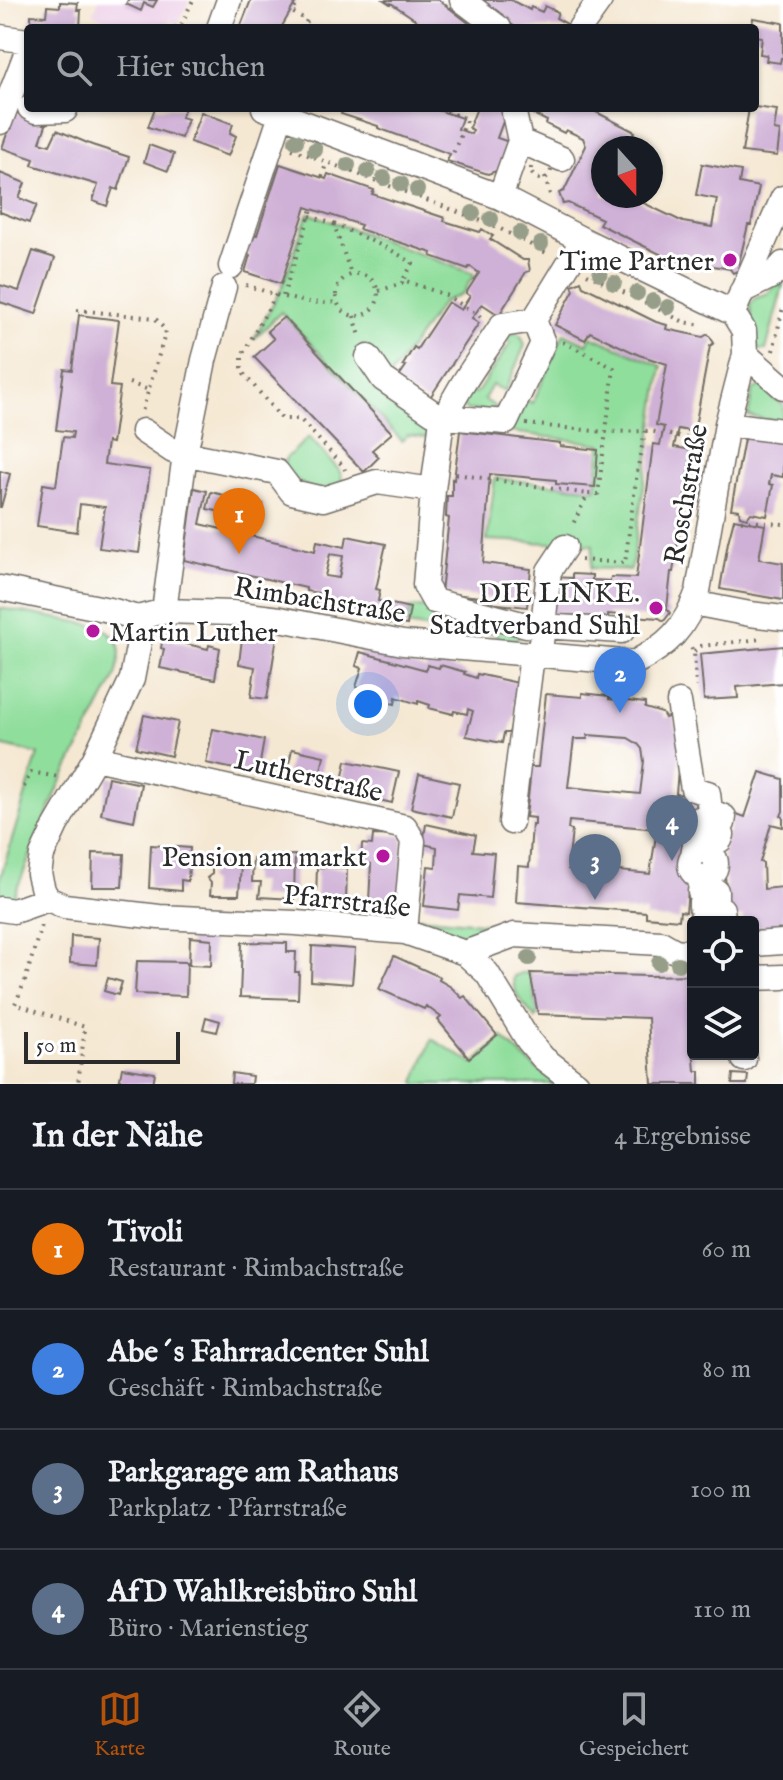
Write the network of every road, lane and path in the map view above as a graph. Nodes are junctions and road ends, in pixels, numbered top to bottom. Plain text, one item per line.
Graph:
1 (193, 0) edge
2 (229, 0) edge
3 (300, 0) edge
4 (462, 0) edge
5 (600, 0) edge
6 (181, 24) edge
7 (220, 24) edge
8 (305, 24) edge
9 (494, 24) edge
10 (583, 24) edge
11 (0, 37) edge
12 (24, 40) edge
13 (22, 104) edge
14 (273, 112) edge
15 (449, 112) edge
16 (515, 112) edge
17 (0, 122) edge
18 (272, 141) junction
19 (520, 141) junction
20 (562, 159) dead end
21 (326, 164) junction
22 (450, 164) dead end
23 (322, 177) dead end
24 (545, 177) dead end
25 (500, 197) junction
26 (783, 198) edge
27 (555, 208) dead end
28 (312, 209) dead end
29 (310, 216) junction
30 (334, 224) junction
31 (583, 240) junction
32 (783, 264) edge
33 (568, 265) junction
34 (351, 275) junction
35 (232, 278) junction
36 (403, 280) junction
37 (379, 291) junction
38 (276, 295) junction
39 (283, 296) junction
40 (337, 302) junction
41 (738, 302) junction
42 (77, 310) dead end
43 (536, 325) junction
44 (710, 326) dead end
45 (500, 329) junction
46 (745, 354) junction
47 (368, 357) dead end
48 (129, 383) dead end
49 (783, 387) edge
50 (149, 390) junction
51 (445, 417) junction
52 (506, 422) junction
53 (716, 428) junction
54 (143, 431) joint
55 (645, 431) junction
56 (783, 431) edge
57 (605, 432) junction
58 (185, 454) junction
59 (434, 481) junction
60 (349, 491) junction
61 (588, 494) junction
62 (711, 518) junction
63 (783, 524) edge
64 (566, 541) joint
65 (596, 561) dead end
66 (0, 588) edge
67 (693, 603) junction
68 (164, 611) junction
69 (137, 618) junction
70 (542, 627) junction
71 (777, 627) edge
72 (622, 631) dead end
73 (536, 656) junction
74 (634, 663) joint
75 (688, 697) joint
76 (95, 758) junction
77 (61, 777) dead end
78 (24, 787) dead end
79 (511, 822) dead end
80 (696, 873) junction
81 (0, 909) edge
82 (45, 910) junction
83 (689, 916) edge
84 (723, 916) edge
85 (405, 932) junction
86 (783, 942) edge
87 (759, 944) edge
88 (687, 952) edge
89 (465, 953) junction
90 (783, 977) edge
91 (759, 978) edge
92 (78, 1084) edge
93 (577, 1084) edge

1 - 6 path
2 - 7 street
3 - 8 path
4 - 9 street
5 - 10 street
11 - 12 street
13 - 17 street
14 - 18 street
14 - 25 street
15 - 22 path
16 - 19 street
18 - 21 path
18 - 35 street
19 - 20 street
19 - 25 street
21 - 23 path
21 - 33 path
24 - 27 path
25 - 31 street
26 - 41 street
28 - 29 path
29 - 30 path
29 - 39 path
30 - 34 path
30 - 36 path
31 - 33 street
31 - 41 street
32 - 41 street
33 - 43 street
33 - 44 path
34 - 37 path
34 - 40 path
35 - 38 path
35 - 58 street
36 - 37 path
36 - 45 path
37 - 40 path
38 - 39 path
38 - 60 path
39 - 40 path
41 - 46 street, Roschstraße
42 - 50 path
43 - 45 street
43 - 52 street
43 - 57 path
45 - 51 street
46 - 49 street
46 - 53 street, Roschstraße
47 - 51 street
48 - 50 path
50 - 54 path
51 - 52 street
51 - 59 street
52 - 57 path
53 - 55 path
53 - 56 street
53 - 62 street, Roschstraße
54 - 58 street
55 - 57 path
55 - 65 path
57 - 61 path
58 - 60 street
58 - 68 street
59 - 60 street
59 - 61 path
59 - 70 street
61 - 64 path
62 - 63 path
62 - 67 street, Roschstraße
64 - 70 street
66 - 69 street, Rimbachstraße
67 - 71 street
67 - 74 street, Roschstraße
68 - 69 street, Rimbachstraße
68 - 73 street, Rimbachstraße
69 - 76 street
70 - 72 street
70 - 73 street
71 - 75 path
73 - 74 street, Rimbachstraße
73 - 79 street
75 - 80 street
76 - 82 street
76 - 85 street, Lutherstraße
77 - 78 path
80 - 83 street
80 - 84 street
81 - 82 street
82 - 85 street, Pfarrstraße
82 - 92 path
85 - 89 street, Pfarrstraße
86 - 87 street
88 - 89 street
89 - 93 street, Pfarrstraße
90 - 91 street

